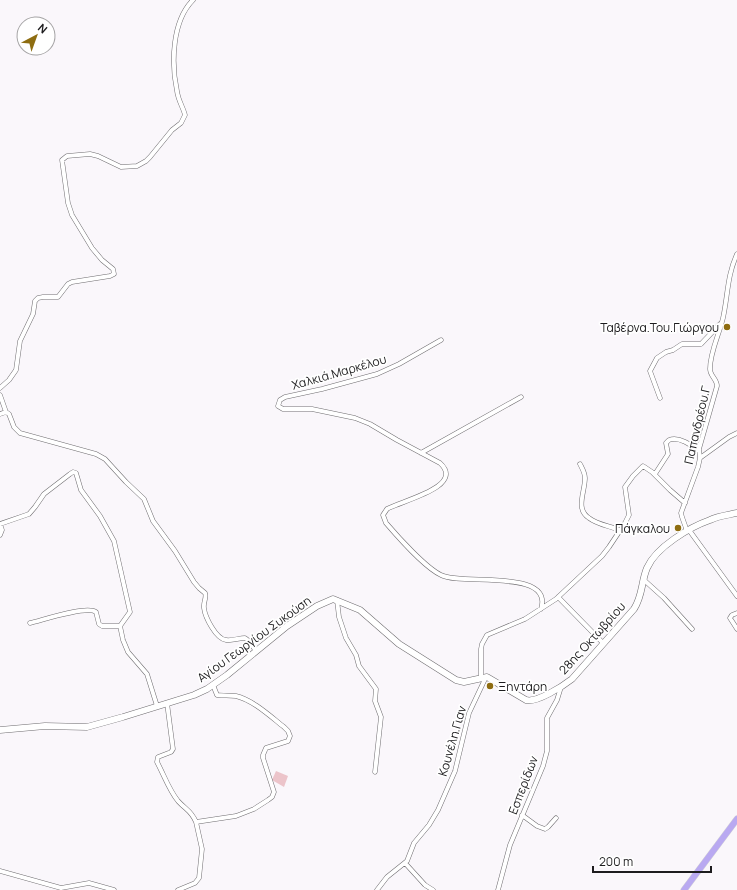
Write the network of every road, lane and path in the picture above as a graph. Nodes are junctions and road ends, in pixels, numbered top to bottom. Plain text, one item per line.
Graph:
1 (193, 0) edge
2 (737, 254) edge
3 (721, 322) junction
4 (441, 340) dead end
5 (0, 388) edge
6 (0, 395) edge
7 (521, 397) dead end
8 (660, 398) dead end
9 (6, 412) junction
10 (0, 414) edge
11 (737, 433) edge
12 (699, 451) junction
13 (421, 453) junction
14 (700, 458) junction
15 (580, 464) dead end
16 (655, 474) junction
17 (685, 503) junction
18 (737, 513) edge
19 (0, 524) edge
20 (688, 530) junction
21 (621, 531) junction
22 (0, 535) edge
23 (644, 580) junction
24 (737, 596) edge
25 (558, 597) junction
26 (337, 600) junction
27 (541, 609) junction
28 (737, 613) edge
29 (30, 623) dead end
30 (120, 626) junction
31 (692, 629) dead end
32 (737, 629) edge
33 (603, 643) junction
34 (256, 651) junction
35 (484, 677) junction
36 (213, 685) junction
37 (561, 687) junction
38 (167, 703) junction
39 (156, 706) junction
40 (0, 730) edge
41 (375, 772) dead end
42 (522, 815) junction
43 (556, 818) dead end
44 (737, 818) edge
45 (196, 822) junction
46 (405, 863) junction
47 (0, 871) edge
48 (114, 890) edge
49 (178, 890) edge
50 (377, 890) edge
51 (433, 890) edge
52 (498, 890) edge
53 (684, 890) edge

1 - 5 street
2 - 3 street, Παπανδρέου.Γ
3 - 8 street
3 - 12 street, Παπανδρέου.Γ
4 - 13 street, Χαλκιά.Μαρκέλου
6 - 9 street
7 - 13 street
9 - 10 street
9 - 34 street
11 - 14 street
12 - 14 street, Παπανδρέου.Γ
12 - 16 street
13 - 27 street, Χαλκιά.Μαρκέλου
14 - 17 street, Παπανδρέου.Γ
15 - 21 street
16 - 17 street
16 - 21 street
17 - 20 street, Παπανδρέου.Γ
18 - 20 main road, 28ης Οκτωβρίου
19 - 22 street
19 - 30 street
20 - 23 main road, 28ης Οκτωβρίου
20 - 24 street
21 - 25 street
23 - 31 street
23 - 33 main road, 28ης Οκτωβρίου
25 - 27 street
25 - 33 street
26 - 34 main road, Αγίου Γεωργίου Συκούση
26 - 35 main road
26 - 41 street
27 - 35 street
28 - 32 street
29 - 30 street
30 - 39 street
33 - 37 main road, 28ης Οκτωβρίου
34 - 36 main road, Αγίου Γεωργίου Συκούση
35 - 37 main road
35 - 46 street, Κουνέλη.Γιαν
36 - 38 main road, Αγίου Γεωργίου Συκούση
36 - 45 street
37 - 42 street, Εσπερίδων
38 - 39 main road, Αγίου Γεωργίου Συκούση
38 - 45 street
39 - 40 main road, Αγίου Γεωργίου Συκούση
42 - 43 street
42 - 52 street, Εσπερίδων
44 - 53 main road
45 - 49 street
46 - 50 street
46 - 51 street
47 - 48 street

